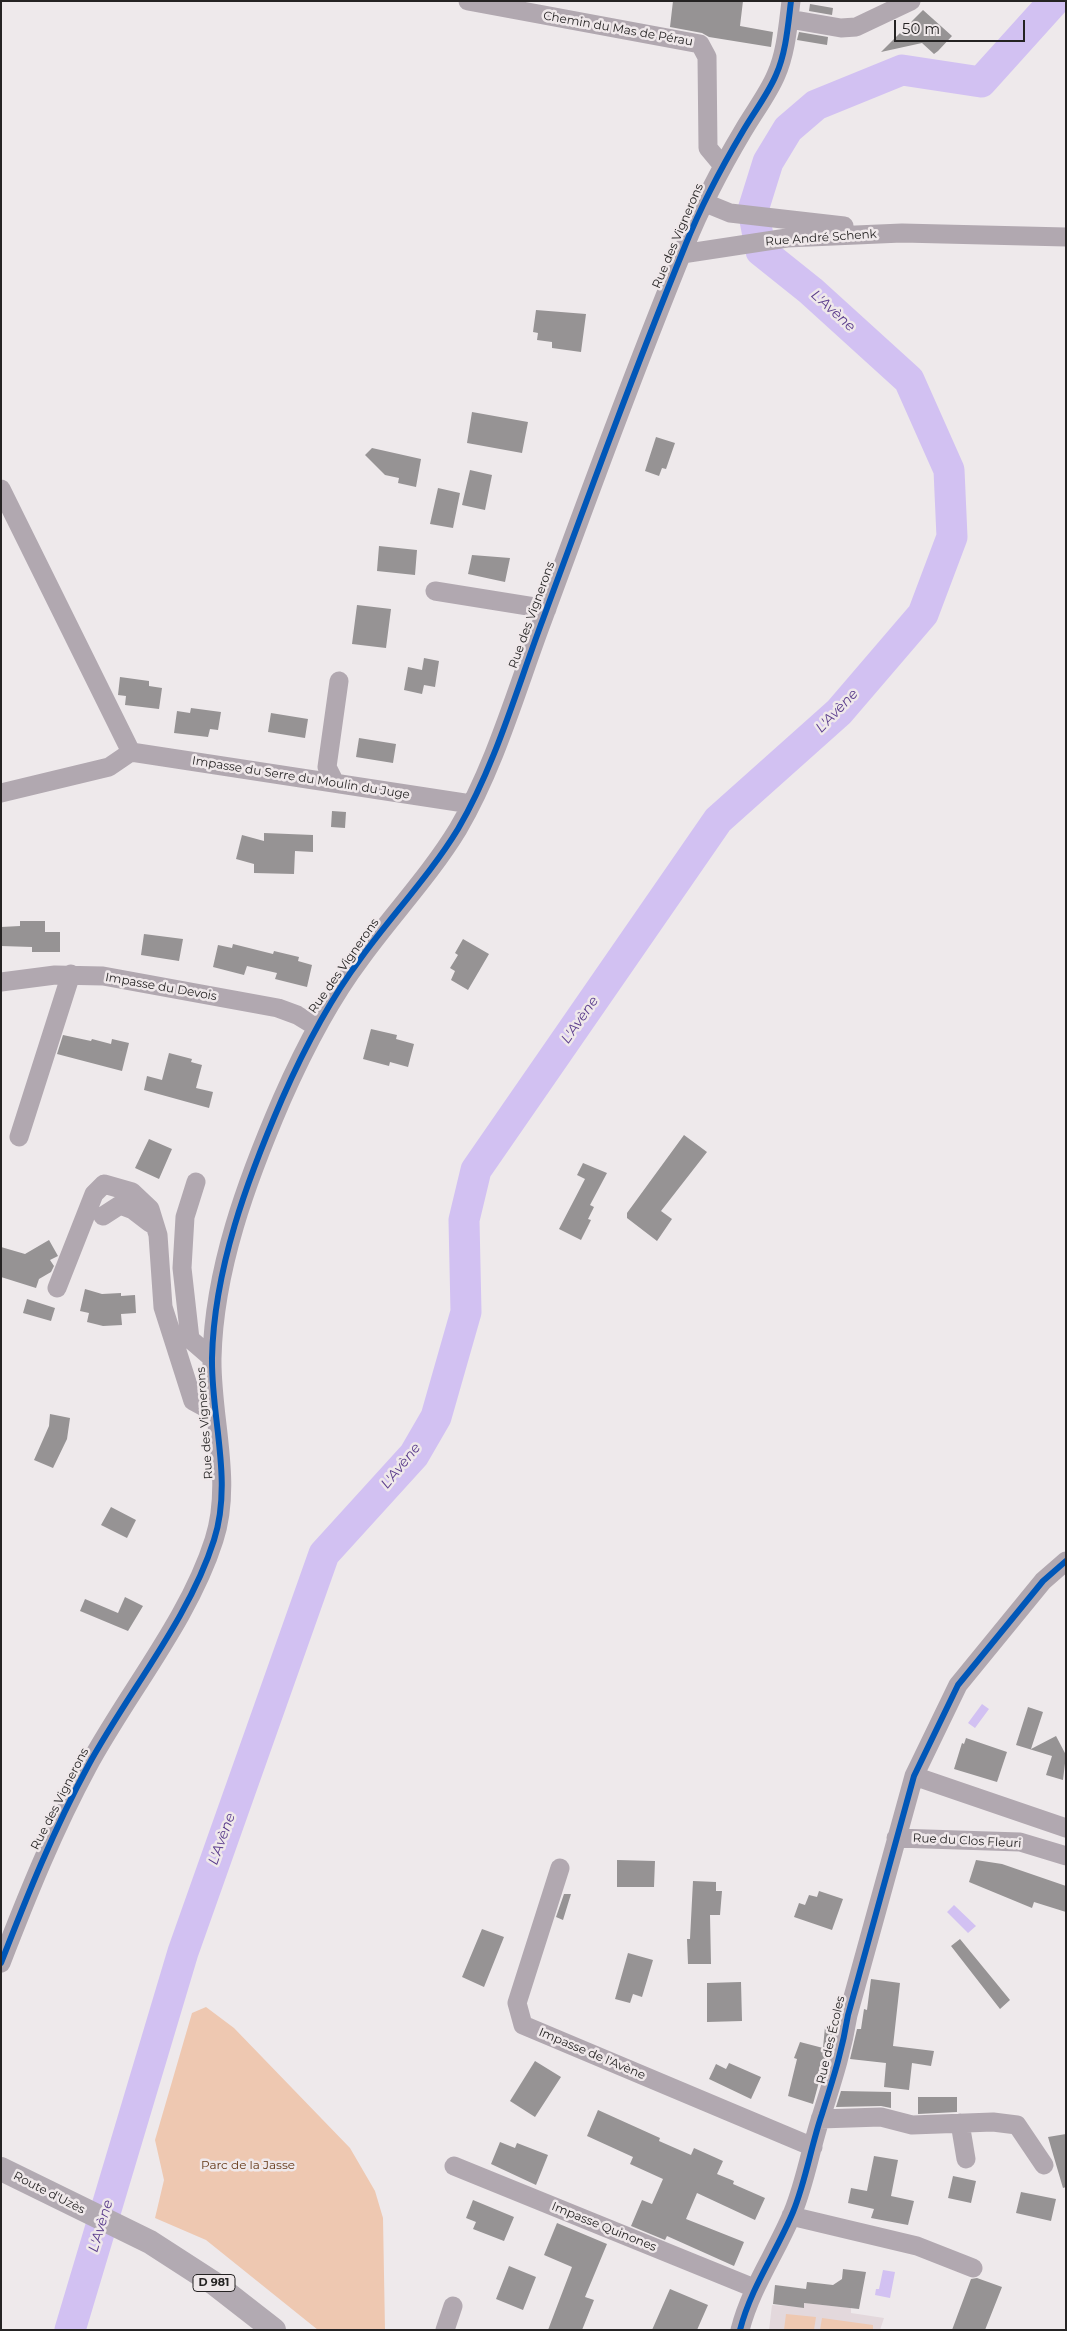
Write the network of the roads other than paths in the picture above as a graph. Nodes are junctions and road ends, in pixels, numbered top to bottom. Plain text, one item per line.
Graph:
1 (468, 1) edge
2 (911, 1) edge
3 (790, 10) edge
4 (723, 166) junction
5 (703, 202) junction
6 (902, 233) junction
7 (1066, 237) edge
8 (682, 254) junction
9 (1, 489) edge
10 (435, 590) dead end
11 (546, 609) junction
12 (339, 681) dead end
13 (131, 752) junction
14 (335, 783) junction
15 (1, 792) edge
16 (471, 804) junction
17 (71, 974) junction
18 (1, 982) edge
19 (315, 1026) junction
20 (19, 1137) dead end
21 (196, 1182) dead end
22 (103, 1216) dead end
23 (154, 1225) junction
24 (57, 1288) dead end
25 (212, 1358) junction
26 (215, 1413) junction
27 (1066, 1562) edge
28 (914, 1776) junction
29 (1066, 1828) edge
30 (896, 1838) junction
31 (1066, 1856) edge
32 (560, 1868) dead end
33 (1, 1963) edge
34 (820, 2119) junction
35 (960, 2124) junction
36 (813, 2147) junction
37 (966, 2159) dead end
38 (1044, 2165) dead end
39 (454, 2166) dead end
40 (1, 2169) edge
41 (791, 2216) junction
42 (973, 2268) dead end
43 (754, 2288) junction
44 (453, 2306) dead end
45 (274, 2330) edge
46 (445, 2330) edge
47 (740, 2330) edge

1 - 4 street, Chemin du Mas de Pérau
2 - 3 street
3 - 4 street, Rue des Vignerons
4 - 5 street, Rue des Vignerons
5 - 6 street, Rue André Schenk
5 - 8 street, Rue des Vignerons
6 - 7 street, Rue André Schenk
6 - 8 street, Rue André Schenk
8 - 11 street, Rue des Vignerons
9 - 13 street
10 - 11 street
11 - 16 street, Rue des Vignerons
12 - 14 street
13 - 14 street, Impasse du Serre du Moulin du Juge
13 - 15 street
14 - 16 street, Impasse du Serre du Moulin du Juge
16 - 19 street, Rue des Vignerons
17 - 18 street, Impasse du Devois
17 - 19 street, Impasse du Devois
17 - 20 street
19 - 25 street, Rue des Vignerons
21 - 25 street
22 - 23 street
23 - 24 street
23 - 26 street
25 - 26 street, Rue des Vignerons
26 - 33 street, Rue des Vignerons
27 - 28 street, Rue des Écoles
28 - 29 street
28 - 30 street, Rue des Écoles
30 - 31 street, Rue du Clos Fleuri
30 - 34 street, Rue des Écoles
32 - 36 street, Impasse de l'Avène
34 - 35 street
34 - 36 street, Rue des Écoles
35 - 37 street
35 - 38 street
36 - 41 street, Rue des Écoles
39 - 43 street, Impasse Quinones
40 - 45 main road, Route d'Uzès / D 981
41 - 42 street
41 - 43 street, Rue des Écoles
43 - 47 street, Rue des Écoles
44 - 46 street

